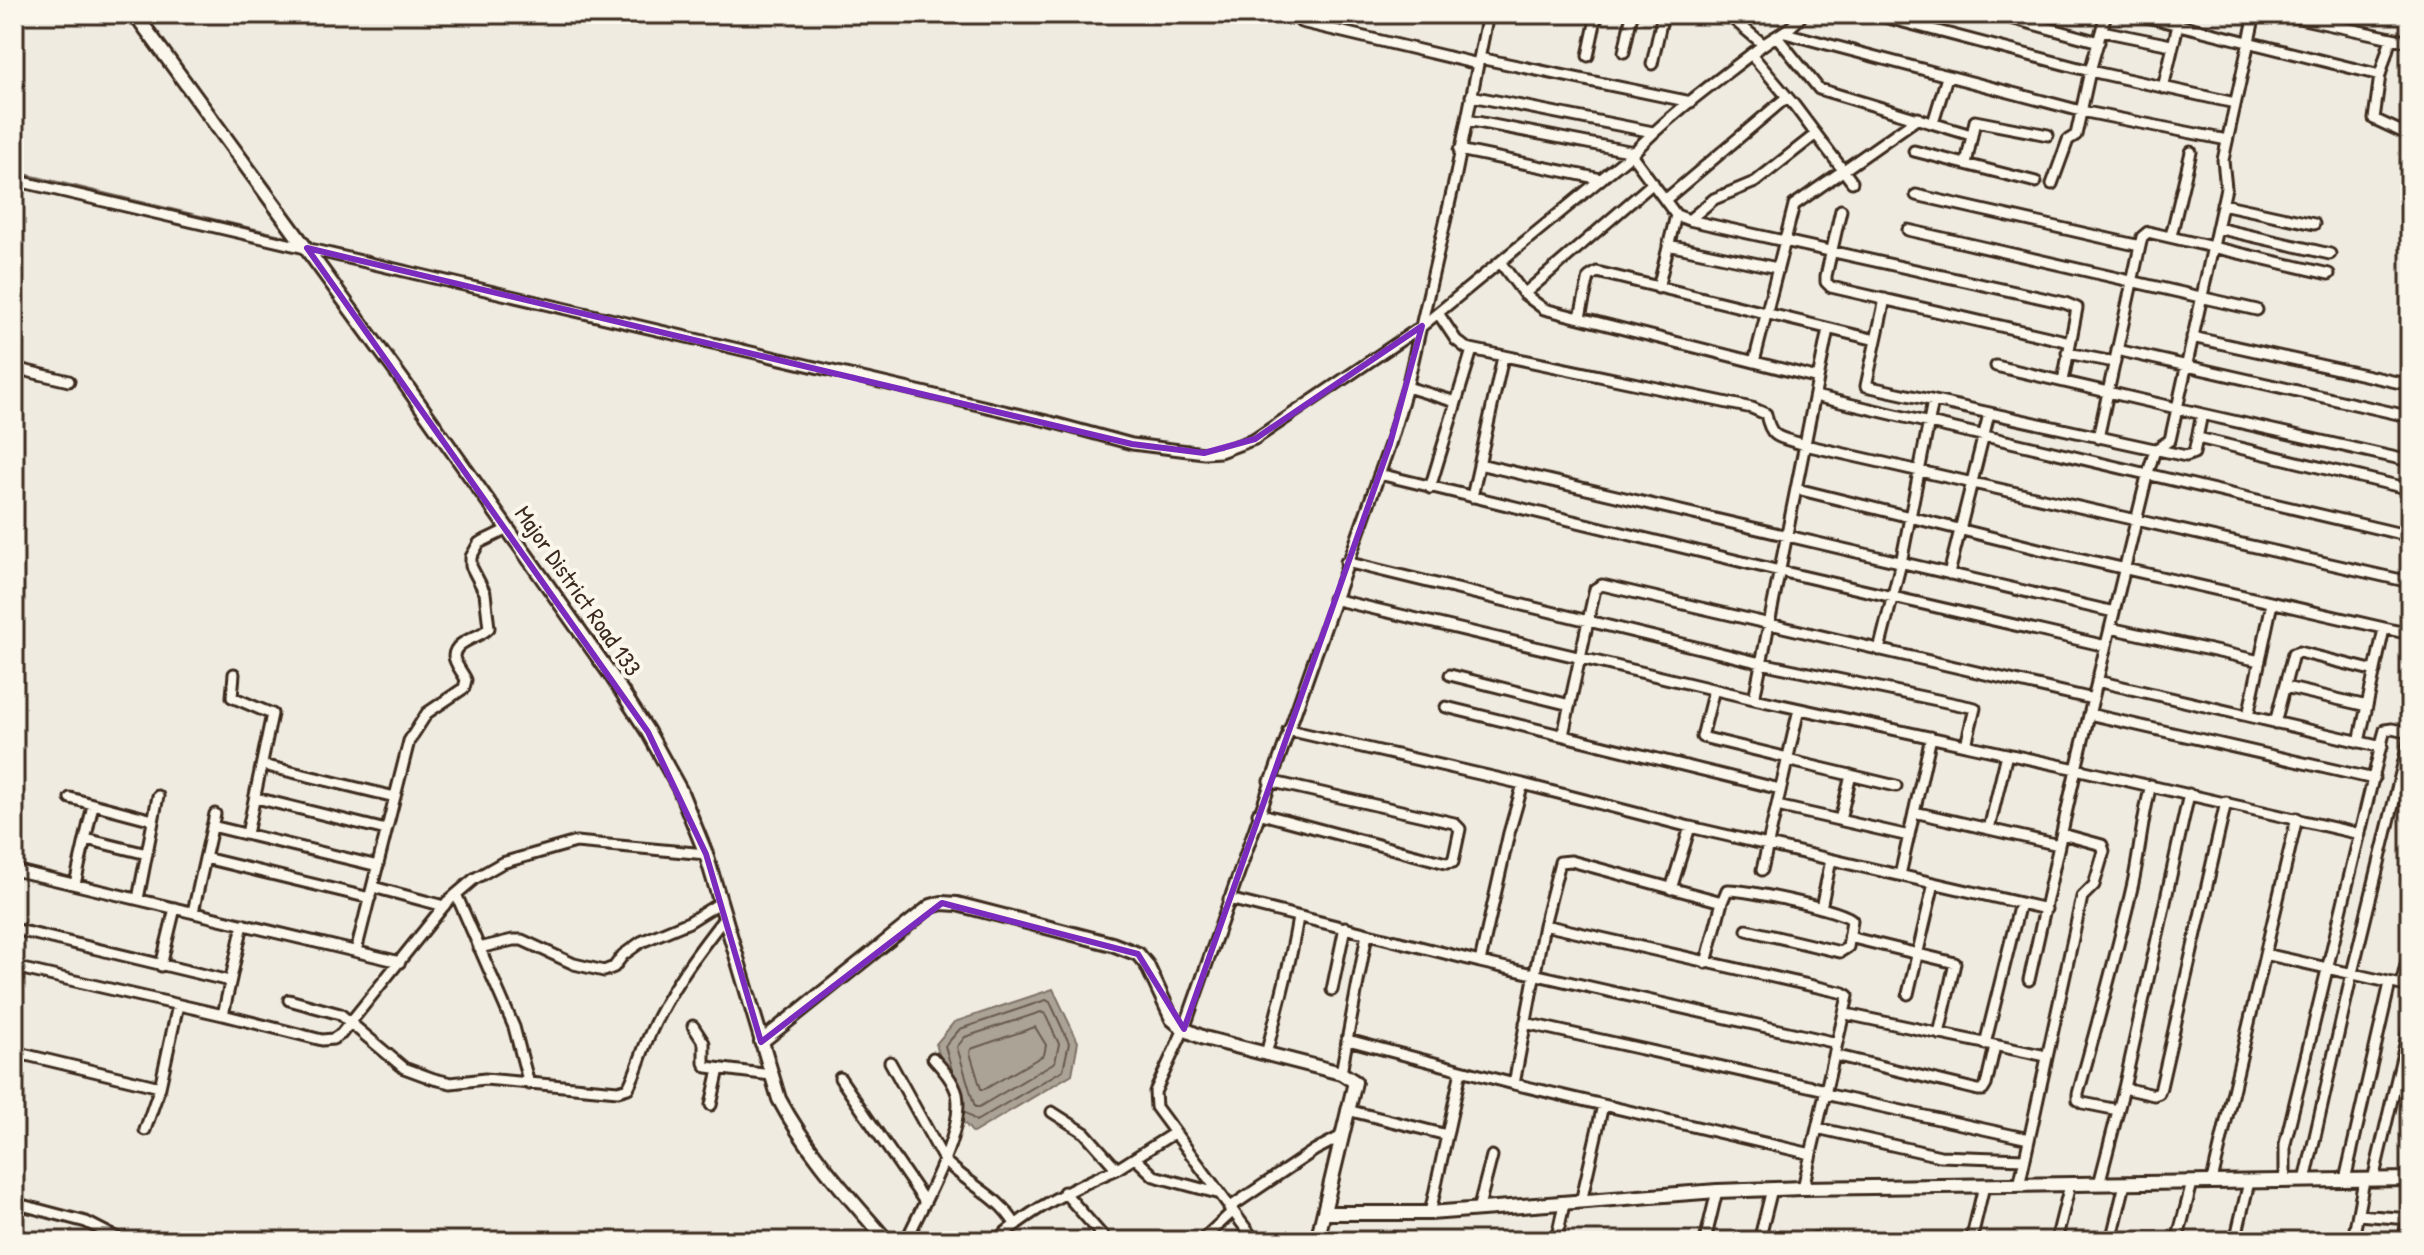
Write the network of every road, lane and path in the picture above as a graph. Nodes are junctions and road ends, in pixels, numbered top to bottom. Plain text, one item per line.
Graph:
1 (135, 14) edge
2 (1488, 14) edge
3 (1597, 14) edge
4 (1632, 14) edge
5 (1663, 14) edge
6 (1727, 14) edge
7 (1803, 14) edge
8 (1873, 14) edge
9 (1932, 14) edge
10 (1996, 14) edge
11 (2106, 14) edge
12 (2135, 14) edge
13 (2255, 14) edge
14 (2280, 14) edge
15 (1301, 22) dead end
16 (2178, 25) junction
17 (1929, 28) junction
18 (2102, 31) junction
19 (1781, 35) junction
20 (2391, 38) junction
21 (2099, 42) junction
22 (2248, 42) junction
23 (2410, 42) edge
24 (1763, 44) junction
25 (2171, 45) junction
26 (1624, 52) dead end
27 (1751, 54) junction
28 (1588, 56) dead end
29 (1478, 61) junction
30 (1652, 64) dead end
31 (2090, 71) junction
32 (2380, 75) junction
33 (1947, 77) junction
34 (2163, 88) junction
35 (1471, 96) junction
36 (1787, 97) junction
37 (1691, 102) junction
38 (2235, 103) junction
39 (2081, 111) junction
40 (1918, 118) junction
41 (1467, 120) junction
42 (1933, 123) junction
43 (1653, 132) junction
44 (2410, 132) edge
45 (1816, 134) junction
46 (1971, 135) junction
47 (2048, 135) dead end
48 (2227, 140) junction
49 (1459, 150) junction
50 (1914, 151) dead end
51 (2191, 152) dead end
52 (1632, 153) junction
53 (1966, 164) junction
54 (1842, 169) junction
55 (1601, 179) junction
56 (14, 180) edge
57 (1852, 182) dead end
58 (2036, 182) dead end
59 (1653, 183) junction
60 (2052, 184) dead end
61 (1916, 195) dead end
62 (1665, 200) junction
63 (2222, 204) junction
64 (1841, 210) dead end
65 (1676, 215) junction
66 (1689, 220) junction
67 (2314, 224) dead end
68 (2217, 228) junction
69 (1908, 230) dead end
70 (2171, 236) junction
71 (1783, 240) junction
72 (1668, 245) junction
73 (2140, 246) junction
74 (2214, 247) junction
75 (307, 248) junction
76 (1831, 251) junction
77 (2330, 254) dead end
78 (1500, 262) junction
79 (1777, 268) junction
80 (2329, 274) dead end
81 (2132, 282) junction
82 (1658, 288) junction
83 (1524, 294) junction
84 (2201, 298) junction
85 (1885, 299) junction
86 (2257, 310) dead end
87 (1438, 313) junction
88 (1766, 315) junction
89 (1580, 317) junction
90 (1422, 326) junction
91 (1828, 329) junction
92 (2192, 337) junction
93 (1876, 340) junction
94 (2068, 347) junction
95 (1472, 350) junction
96 (2117, 350) junction
97 (1503, 357) junction
98 (1754, 362) junction
99 (2114, 362) junction
100 (1996, 366) dead end
101 (2186, 366) junction
102 (14, 368) edge
103 (1818, 378) junction
104 (69, 381) dead end
105 (2063, 381) junction
106 (2410, 385) edge
107 (1407, 387) junction
108 (2108, 391) junction
109 (1815, 396) junction
110 (1933, 401) junction
111 (1456, 402) junction
112 (2176, 409) junction
113 (1989, 414) junction
114 (2202, 414) junction
115 (2407, 416) dead end
116 (1929, 425) junction
117 (1984, 438) junction
118 (2098, 438) junction
119 (2198, 438) junction
120 (1805, 445) junction
121 (2155, 450) junction
122 (2410, 461) edge
123 (1479, 464) junction
124 (1920, 471) junction
125 (1379, 474) junction
126 (2147, 476) junction
127 (1973, 483) junction
128 (1430, 488) junction
129 (1797, 489) junction
130 (2410, 489) edge
131 (1472, 497) junction
132 (1910, 518) junction
133 (2137, 521) junction
134 (508, 529) junction
135 (1961, 530) junction
136 (2410, 536) edge
137 (1786, 537) junction
138 (1346, 562) junction
139 (1901, 563) junction
140 (2125, 569) junction
141 (1780, 571) junction
142 (1949, 574) junction
143 (2410, 582) edge
144 (1892, 596) junction
145 (1333, 599) junction
146 (2272, 603) junction
147 (2114, 612) junction
148 (1589, 620) junction
149 (1769, 625) junction
150 (2110, 628) junction
151 (2384, 629) junction
152 (2410, 634) edge
153 (2106, 646) junction
154 (1879, 650) junction
155 (1581, 658) junction
156 (2260, 661) junction
157 (1761, 663) junction
158 (2375, 671) junction
159 (234, 674) dead end
160 (1450, 675) dead end
161 (2097, 681) junction
162 (2285, 687) junction
163 (1714, 689) junction
164 (1754, 699) junction
165 (2093, 699) junction
166 (1570, 705) junction
167 (2367, 706) junction
168 (1446, 707) dead end
169 (1799, 709) junction
170 (2089, 714) junction
171 (2248, 716) junction
172 (2275, 723) junction
173 (1288, 730) junction
174 (2410, 734) edge
175 (1563, 735) junction
176 (1931, 737) junction
177 (2359, 742) junction
178 (1966, 745) junction
179 (2382, 747) junction
180 (2007, 754) junction
181 (1787, 759) junction
182 (263, 765) junction
183 (2076, 769) junction
184 (1851, 775) junction
185 (2374, 779) junction
186 (1269, 781) junction
187 (1523, 784) junction
188 (2151, 785) junction
189 (1896, 786) dead end
190 (1780, 789) junction
191 (2189, 794) junction
192 (158, 796) dead end
193 (395, 797) junction
194 (70, 798) dead end
195 (256, 798) junction
196 (2226, 802) junction
197 (93, 805) junction
198 (1777, 806) junction
199 (1914, 812) junction
200 (1258, 813) junction
201 (215, 814) dead end
202 (2297, 818) junction
203 (153, 820) junction
204 (1840, 820) junction
205 (212, 826) junction
206 (1690, 827) junction
207 (1989, 829) junction
208 (386, 830) junction
209 (247, 834) junction
210 (2360, 834) junction
211 (1909, 836) junction
212 (86, 839) junction
213 (2060, 840) junction
214 (1767, 845) junction
215 (147, 854) junction
216 (706, 854) junction
217 (205, 858) junction
218 (1831, 860) junction
219 (378, 866) junction
220 (14, 870) edge
221 (1762, 870) dead end
222 (1900, 875) junction
223 (1934, 883) junction
224 (75, 884) junction
225 (373, 887) junction
226 (1671, 889) junction
227 (456, 894) junction
228 (370, 898) junction
229 (138, 899) junction
230 (1229, 899) junction
231 (721, 902) junction
232 (1722, 902) junction
233 (2020, 903) junction
234 (444, 906) junction
235 (175, 908) junction
236 (1821, 908) junction
237 (2046, 909) junction
238 (193, 912) junction
239 (726, 916) junction
240 (1298, 917) junction
241 (243, 924) junction
242 (1544, 925) junction
243 (1345, 927) junction
244 (14, 929) edge
245 (1747, 930) dead end
246 (1367, 934) junction
247 (1849, 937) junction
248 (479, 948) junction
249 (2410, 949) edge
250 (356, 951) junction
251 (1917, 954) junction
252 (2265, 954) junction
253 (400, 962) junction
254 (1480, 962) junction
255 (1706, 963) junction
256 (161, 966) junction
257 (14, 967) edge
258 (2328, 968) junction
259 (2352, 973) junction
260 (1534, 974) junction
261 (2029, 980) dead end
262 (230, 981) junction
263 (2390, 983) junction
264 (2406, 986) edge
265 (1332, 990) dead end
266 (1908, 994) dead end
267 (289, 1000) dead end
268 (178, 1005) junction
269 (1846, 1014) junction
270 (223, 1015) junction
271 (351, 1022) junction
272 (1525, 1023) junction
273 (2410, 1023) edge
274 (693, 1026) dead end
275 (1184, 1029) junction
276 (1939, 1034) junction
277 (1348, 1040) junction
278 (761, 1042) junction
279 (1837, 1043) junction
280 (1990, 1045) junction
281 (14, 1052) edge
282 (1266, 1055) junction
283 (1834, 1055) junction
284 (2046, 1056) junction
285 (933, 1058) dead end
286 (890, 1062) dead end
287 (719, 1069) junction
288 (1461, 1071) junction
289 (1341, 1073) junction
290 (771, 1075) junction
291 (840, 1078) dead end
292 (529, 1084) junction
293 (1514, 1084) junction
294 (160, 1087) junction
295 (2124, 1088) junction
296 (1826, 1092) junction
297 (711, 1105) dead end
298 (1603, 1105) junction
299 (1347, 1110) junction
300 (2118, 1110) junction
301 (1052, 1112) dead end
302 (1817, 1128) junction
303 (145, 1130) dead end
304 (1174, 1133) junction
305 (1447, 1135) junction
306 (1342, 1136) junction
307 (2029, 1139) junction
308 (1811, 1154) junction
309 (1492, 1156) dead end
310 (1135, 1158) junction
311 (2024, 1159) junction
312 (944, 1160) junction
313 (1117, 1169) junction
314 (2410, 1179) edge
315 (2345, 1180) junction
316 (2369, 1180) junction
317 (2212, 1181) junction
318 (2285, 1181) junction
319 (2305, 1181) junction
320 (2249, 1182) junction
321 (2192, 1183) junction
322 (2099, 1184) junction
323 (2125, 1184) junction
324 (2070, 1185) junction
325 (1984, 1186) junction
326 (2019, 1186) junction
327 (1803, 1188) junction
328 (1772, 1189) junction
329 (1717, 1191) junction
330 (1064, 1192) junction
331 (1217, 1193) junction
332 (925, 1202) junction
333 (1581, 1202) junction
334 (14, 1203) edge
335 (1564, 1204) junction
336 (1230, 1210) junction
337 (1478, 1210) junction
338 (1325, 1213) junction
339 (1430, 1213) junction
340 (2410, 1213) edge
341 (2358, 1215) junction
342 (1015, 1224) junction
343 (2355, 1229) dead end
344 (123, 1241) edge
345 (887, 1241) edge
346 (906, 1241) edge
347 (995, 1241) edge
348 (1107, 1241) edge
349 (1201, 1241) edge
350 (1255, 1241) edge
351 (1317, 1241) edge
352 (1556, 1241) edge
353 (1705, 1241) edge
354 (1759, 1241) edge
355 (1971, 1241) edge
356 (2056, 1241) edge
357 (2111, 1241) edge
358 (2177, 1241) edge
359 (2235, 1241) edge
360 (2403, 1241) edge

1 - 75 street, Major District Road 133
2 - 29 street
3 - 28 street
4 - 26 street
5 - 30 street
6 - 24 street
7 - 19 street
8 - 17 street
9 - 17 street
10 - 21 street
11 - 18 street
12 - 16 street
13 - 22 street
14 - 20 street
15 - 29 street
16 - 22 street
16 - 25 street
17 - 31 street
18 - 21 street
18 - 25 street
19 - 24 street
19 - 33 street
19 - 40 street
20 - 23 street
20 - 32 street
21 - 31 street
22 - 32 street
22 - 38 street
24 - 27 street
25 - 34 street
27 - 36 street
27 - 37 street
29 - 35 street
29 - 37 street
31 - 34 street
31 - 39 street
32 - 44 street
33 - 39 street
33 - 42 street
34 - 38 street
35 - 41 street
35 - 43 street
36 - 45 street
36 - 62 street
37 - 43 street
38 - 48 street
39 - 48 street
39 - 60 street
40 - 42 street
40 - 54 street
41 - 49 street
41 - 52 street
42 - 46 street
43 - 52 street
45 - 54 street
45 - 66 street
46 - 47 street
46 - 53 street
48 - 63 street
49 - 55 street
49 - 90 street
50 - 53 street
51 - 70 street
52 - 55 street
52 - 59 street
53 - 58 street
54 - 57 street
54 - 71 street
55 - 78 street
56 - 75 street
59 - 62 street
59 - 83 street
61 - 73 street
62 - 65 street
63 - 67 street
63 - 68 street
64 - 76 street
65 - 66 street
65 - 72 street
66 - 71 street
68 - 74 street
68 - 77 street
69 - 81 street
70 - 73 street
70 - 74 street
71 - 76 street
71 - 79 street
72 - 79 street
72 - 82 street
73 - 81 street
74 - 80 street
74 - 84 street
75 - 90 street
75 - 134 street, Major District Road 133
76 - 85 street
76 - 94 street
78 - 83 street
78 - 87 street
79 - 88 street
81 - 84 street
81 - 96 street
82 - 88 street
82 - 89 street
83 - 89 street
84 - 86 street
84 - 92 street
85 - 93 street
85 - 94 street
87 - 90 street
87 - 95 street
88 - 91 street
88 - 98 street
89 - 98 street
90 - 107 street
91 - 93 street
91 - 103 street
92 - 101 street
92 - 106 street
93 - 110 street
94 - 99 street
94 - 105 street
95 - 97 street
95 - 111 street
96 - 99 street
96 - 101 street
97 - 120 street
97 - 123 street
98 - 103 street
99 - 108 street
100 - 105 street
101 - 112 street
101 - 115 street
102 - 104 street
103 - 109 street
105 - 108 street
107 - 111 street
107 - 125 street
108 - 112 street
108 - 118 street
109 - 116 street
109 - 120 street
110 - 113 street
110 - 116 street
111 - 128 street
112 - 114 street
112 - 121 street
113 - 117 street
113 - 118 street
114 - 119 street
114 - 122 street
116 - 117 street
116 - 124 street
117 - 126 street
117 - 127 street
118 - 121 street
119 - 121 street
119 - 130 street
120 - 124 street
120 - 129 street
121 - 126 street
123 - 131 street
123 - 137 street
124 - 127 street
124 - 132 street
125 - 128 street
125 - 138 street
126 - 133 street
126 - 136 street
127 - 133 street
127 - 135 street
128 - 131 street
129 - 132 street
129 - 137 street
131 - 141 street
132 - 135 street
132 - 139 street
133 - 140 street
133 - 143 street
134 - 193 street
134 - 216 street, Major District Road 133
135 - 140 street
135 - 142 street
137 - 139 street
137 - 141 street
138 - 145 street
138 - 148 street
139 - 142 street
139 - 144 street
140 - 146 street
140 - 147 street
141 - 144 street
141 - 149 street
142 - 147 street
144 - 153 street
144 - 154 street
145 - 155 street
145 - 173 street
146 - 151 street
146 - 156 street
147 - 150 street
148 - 149 street
148 - 155 street
148 - 157 street
149 - 154 street
149 - 157 street
150 - 153 street
150 - 156 street
151 - 152 street
151 - 158 street
153 - 161 street
154 - 165 street
155 - 163 street
155 - 166 street
156 - 171 street
157 - 164 street
157 - 178 street
158 - 162 street
158 - 167 street
159 - 182 street
160 - 166 street
161 - 165 street
161 - 171 street
162 - 167 street
162 - 172 street
163 - 164 street
163 - 181 street
164 - 169 street
165 - 170 street
166 - 175 street
167 - 177 street
168 - 175 street
169 - 176 street
169 - 181 street
170 - 183 street
170 - 185 street
171 - 172 street
172 - 177 street
173 - 186 street
173 - 187 street
174 - 179 street
174 - 259 street
175 - 190 street
176 - 178 street
176 - 199 street
177 - 179 street
178 - 180 street
179 - 185 street
180 - 183 street
180 - 207 street
181 - 184 street
181 - 190 street
182 - 193 street
182 - 195 street
183 - 188 street
183 - 213 street
184 - 189 street
184 - 204 street
185 - 210 street
186 - 200 street
186 - 200 street
187 - 206 street
187 - 254 street
188 - 191 street
188 - 300 street
190 - 198 street
191 - 196 street
191 - 295 street
192 - 203 street
193 - 208 street
194 - 197 street
195 - 208 street
195 - 209 street
196 - 202 street
196 - 295 street
197 - 203 street
197 - 212 street
198 - 204 street
198 - 214 street
199 - 207 street
199 - 211 street
200 - 230 street
201 - 205 street
202 - 210 street
202 - 252 street
203 - 215 street
204 - 211 street
205 - 209 street
205 - 217 street
206 - 214 street
206 - 226 street
207 - 213 street
208 - 219 street
209 - 219 street
210 - 258 street
211 - 222 street
212 - 215 street
212 - 224 street
213 - 237 street
213 - 284 street
214 - 218 street
214 - 221 street
215 - 229 street
216 - 227 street
216 - 231 street, Major District Road 133
217 - 228 street
217 - 238 street
218 - 222 street
218 - 236 street
219 - 225 street
220 - 224 street
222 - 223 street
223 - 233 street
223 - 251 street
224 - 229 street
225 - 228 street
225 - 234 street
226 - 232 street
226 - 242 street
227 - 234 street
227 - 248 street
228 - 250 street
229 - 235 street
230 - 240 street
230 - 275 street
231 - 239 street, Major District Road 133
231 - 248 street
232 - 236 street
232 - 255 street
233 - 237 street
233 - 280 street
234 - 253 street
235 - 238 street
235 - 256 street
236 - 247 street
237 - 261 street
238 - 241 street
239 - 278 street, Major District Road 133
239 - 292 street
240 - 243 street
240 - 282 street
241 - 250 street
241 - 262 street
242 - 255 street
242 - 260 street
243 - 246 street
243 - 265 street
244 - 256 street
245 - 247 street
246 - 254 street
246 - 277 street
247 - 251 street
248 - 292 street
249 - 264 street
250 - 253 street
251 - 266 street
251 - 276 street
252 - 258 street
252 - 317 street
253 - 271 street
254 - 260 street
255 - 269 street
256 - 262 street
257 - 268 street
258 - 259 street
258 - 318 street
259 - 263 street
259 - 319 street
260 - 272 street
260 - 279 street
262 - 270 street
263 - 264 street
263 - 315 street
267 - 271 street
268 - 270 street
268 - 294 street
269 - 276 street
269 - 279 street
270 - 271 street
271 - 292 street
272 - 293 street
272 - 296 street
273 - 316 street
274 - 287 street
275 - 278 street
275 - 282 street
275 - 304 street
276 - 280 street
277 - 288 street
277 - 289 street
278 - 290 street, Major District Road 133
279 - 283 street
280 - 283 street
280 - 284 street
281 - 294 street
282 - 289 street
283 - 296 street
284 - 307 street
285 - 312 street
286 - 312 street
287 - 290 street
287 - 297 street
288 - 293 street
288 - 305 street
289 - 299 street
290 - 345 street, Major District Road 133
291 - 332 street
293 - 298 street
294 - 303 street
295 - 300 street
296 - 302 street
296 - 307 street
298 - 308 street
298 - 333 street
299 - 305 street
299 - 306 street
300 - 322 street
301 - 313 street
302 - 308 street
302 - 311 street
304 - 310 street
304 - 331 street
305 - 339 street
306 - 336 street
306 - 338 street
307 - 311 street
308 - 327 street
309 - 337 street
310 - 313 street
310 - 331 street
311 - 326 street
312 - 332 street
312 - 342 street
313 - 330 street
314 - 316 street
315 - 316 street
315 - 319 street
316 - 341 street
317 - 320 street
317 - 321 street
318 - 319 street
318 - 320 street
320 - 359 street
321 - 323 street
321 - 358 street
322 - 323 street
322 - 324 street
323 - 357 street
324 - 326 street
324 - 356 street
325 - 326 street
325 - 327 street
325 - 355 street
327 - 328 street
328 - 329 street
328 - 354 street
329 - 333 street
329 - 353 street
330 - 342 street
330 - 348 street
331 - 336 street
332 - 346 street
333 - 335 street
334 - 344 street
335 - 337 street
335 - 352 street
336 - 349 street
336 - 350 street
337 - 339 street
338 - 339 street
338 - 351 street
340 - 341 street
340 - 360 street
341 - 343 street
342 - 347 street

